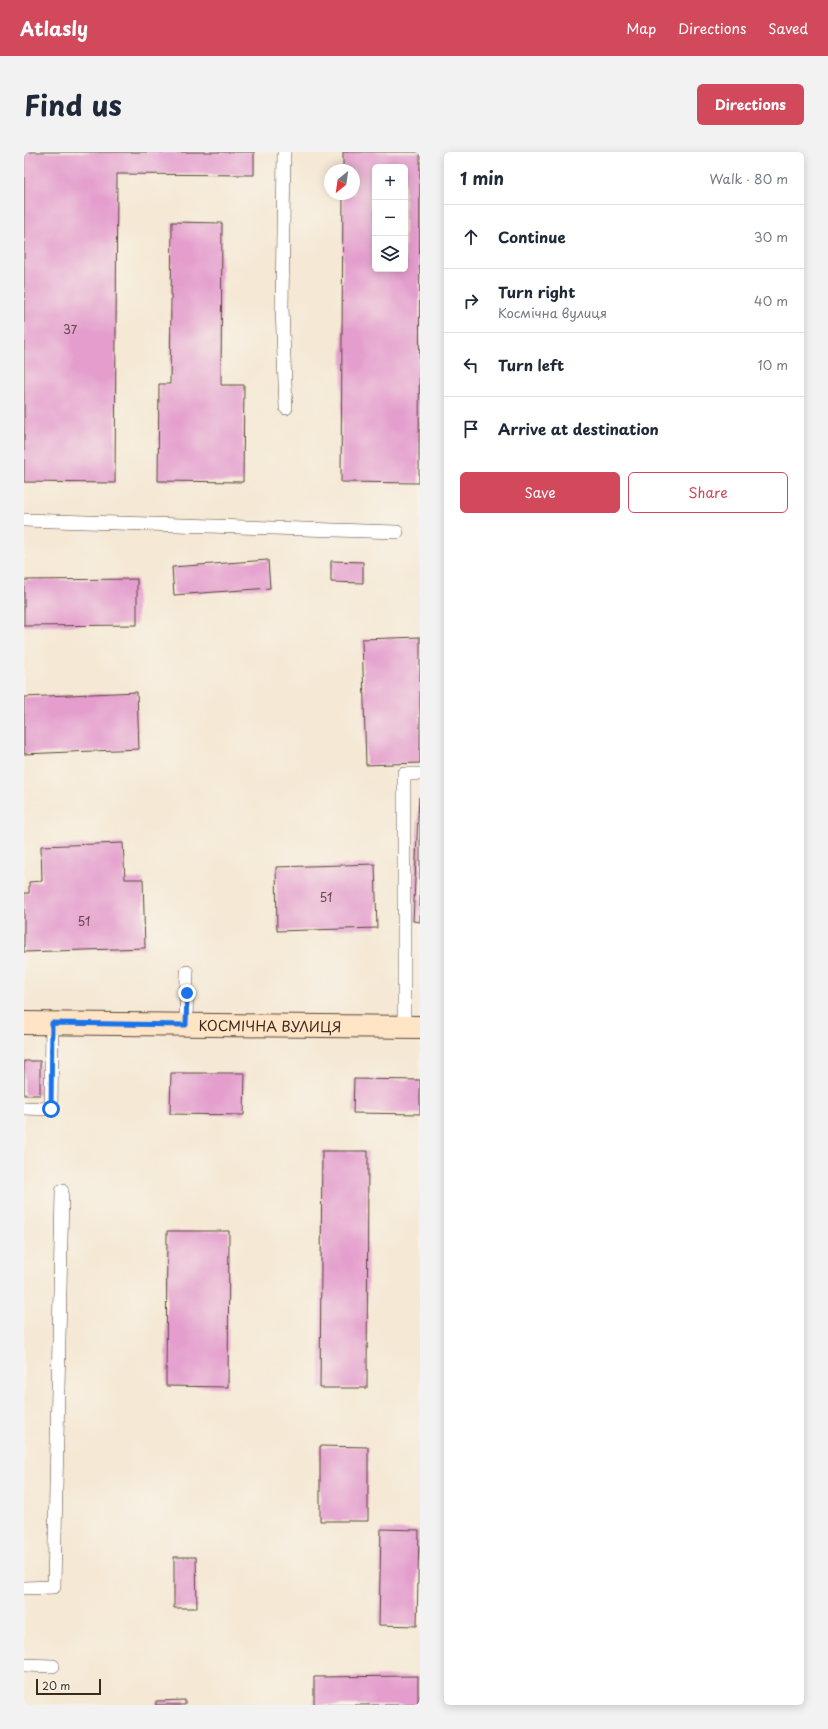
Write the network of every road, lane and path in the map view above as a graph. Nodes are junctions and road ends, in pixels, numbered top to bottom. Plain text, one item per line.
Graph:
1 (284, 152) edge
2 (286, 408) dead end
3 (24, 520) edge
4 (397, 532) dead end
5 (420, 774) edge
6 (187, 972) dead end
7 (24, 1023) edge
8 (52, 1023) junction
9 (186, 1025) junction
10 (412, 1027) edge
11 (24, 1108) edge
12 (62, 1191) dead end
13 (24, 1588) edge
14 (24, 1665) edge
15 (53, 1666) dead end

1 - 2 lane
3 - 4 lane
5 - 10 lane
6 - 9 lane
7 - 8 main road, КОСМІЧНА ВУЛИЦЯ
8 - 9 main road, КОСМІЧНА ВУЛИЦЯ
8 - 11 lane
9 - 10 main road, КОСМІЧНА ВУЛИЦЯ
12 - 13 lane
14 - 15 lane

